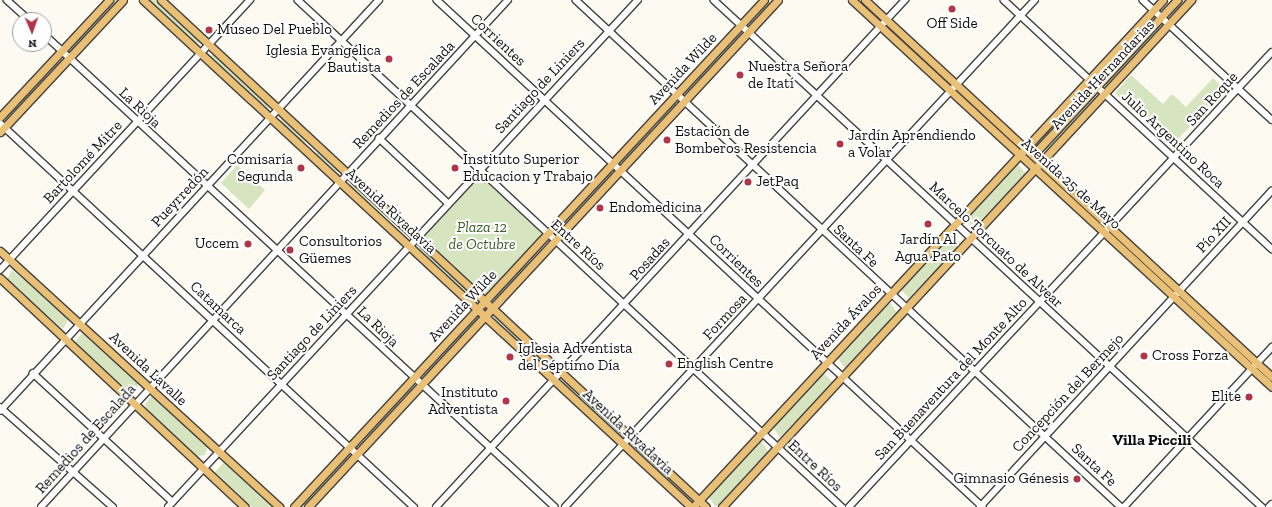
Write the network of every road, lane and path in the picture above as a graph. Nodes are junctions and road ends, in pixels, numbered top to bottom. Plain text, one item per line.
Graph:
1 (7, 0) edge
2 (109, 0) edge
3 (123, 0) edge
4 (143, 0) edge
5 (161, 0) edge
6 (250, 0) edge
7 (298, 0) edge
8 (379, 0) edge
9 (437, 0) edge
10 (508, 0) edge
11 (576, 0) edge
12 (638, 0) edge
13 (714, 0) edge
14 (764, 0) edge
15 (778, 0) edge
16 (852, 0) edge
17 (865, 0) edge
18 (905, 0) edge
19 (1004, 0) edge
20 (1035, 0) edge
21 (1144, 0) edge
22 (1163, 0) edge
23 (1177, 0) edge
24 (1191, 0) edge
25 (1154, 9) junction
26 (20, 12) edge
27 (1021, 15) junction
28 (1162, 17) junction
29 (887, 20) junction
30 (1169, 24) junction
31 (741, 25) junction
32 (881, 26) junction
33 (609, 31) junction
34 (747, 32) junction
35 (476, 36) junction
36 (341, 41) junction
37 (52, 42) edge
38 (209, 44) junction
39 (62, 51) junction
40 (202, 52) junction
41 (1272, 52) edge
42 (69, 57) junction
43 (1090, 80) junction
44 (957, 83) junction
45 (1097, 86) junction
46 (1239, 88) junction
47 (951, 90) junction
48 (1104, 93) junction
49 (676, 94) junction
50 (817, 95) junction
51 (544, 99) junction
52 (684, 100) junction
53 (410, 105) junction
54 (278, 109) junction
55 (271, 116) junction
56 (0, 117) edge
57 (1272, 120) edge
58 (137, 122) junction
59 (2, 127) edge
60 (379, 138) junction
61 (315, 143) junction
62 (1025, 148) junction
63 (308, 150) junction
64 (1019, 154) junction
65 (1033, 155) junction
66 (1173, 157) junction
67 (887, 160) junction
68 (1040, 162) junction
69 (613, 163) junction
70 (753, 166) junction
71 (480, 168) junction
72 (1035, 169) junction
73 (620, 171) junction
74 (347, 173) junction
75 (341, 181) junction
76 (207, 185) junction
77 (74, 190) junction
78 (1272, 191) edge
79 (448, 204) junction
80 (1242, 222) junction
81 (955, 224) junction
82 (1110, 226) junction
83 (822, 230) junction
84 (1104, 232) junction
85 (548, 234) junction
86 (689, 234) junction
87 (416, 237) junction
88 (970, 239) junction
89 (554, 240) junction
90 (408, 246) junction
91 (1272, 249) edge
92 (275, 250) junction
93 (0, 251) edge
94 (143, 255) junction
95 (9, 260) junction
96 (0, 270) edge
97 (0, 278) edge
98 (1177, 293) junction
99 (890, 294) junction
100 (757, 299) junction
101 (485, 302) junction
102 (1039, 302) junction
103 (626, 305) junction
104 (906, 308) junction
105 (492, 309) junction
106 (479, 310) junction
107 (347, 314) junction
108 (486, 316) junction
109 (213, 319) junction
110 (80, 322) junction
111 (65, 339) junction
112 (1272, 347) edge
113 (826, 363) junction
114 (1254, 366) junction
115 (1110, 367) junction
116 (694, 368) junction
117 (33, 372) junction
118 (560, 372) junction
119 (975, 372) junction
120 (843, 377) junction
121 (1272, 377) edge
122 (414, 378) junction
123 (553, 379) junction
124 (281, 384) junction
125 (421, 385) junction
126 (148, 388) junction
127 (1272, 388) edge
128 (135, 403) junction
129 (1, 409) edge
130 (762, 432) junction
131 (632, 436) junction
132 (1044, 436) junction
133 (103, 438) junction
134 (1187, 439) junction
135 (911, 440) junction
136 (623, 446) junction
137 (349, 447) junction
138 (777, 447) junction
139 (491, 448) junction
140 (218, 452) junction
141 (356, 454) junction
142 (204, 469) junction
143 (73, 472) junction
144 (700, 500) junction
145 (173, 502) junction
146 (1272, 504) edge
147 (241, 506) edge
148 (981, 506) edge
149 (41, 507) edge
150 (113, 507) edge
151 (168, 507) edge
152 (278, 507) edge
153 (294, 507) edge
154 (308, 507) edge
155 (414, 507) edge
156 (436, 507) edge
157 (555, 507) edge
158 (566, 507) edge
159 (692, 507) edge
160 (706, 507) edge
161 (722, 507) edge
162 (842, 507) edge
163 (849, 507) edge
164 (1123, 507) edge
165 (1262, 507) edge
166 (1269, 507) edge

1 - 26 street
2 - 39 main road
3 - 42 main road
4 - 40 main road, Avenida Rivadavia
5 - 38 main road, Avenida Rivadavia
6 - 38 street, Bartolomé Mitre
7 - 36 street, Entre Ríos
8 - 36 street, Pueyrredón
9 - 35 street, Corrientes
10 - 35 street, Remedios de Escalada
11 - 33 street, Santa Fe
12 - 33 street, Santiago de Liniers
13 - 31 street, Marcelo Torcuato de Alvear
14 - 31 main road, Avenida Wilde
15 - 34 main road, Avenida Wilde
16 - 32 main road, Avenida 25 de Mayo
17 - 29 main road, Avenida 25 de Mayo
18 - 29 street, Posadas
19 - 27 street, Julio Argentino Roca
20 - 27 street, Formosa
21 - 25 street
22 - 25 main road, Avenida Hernandarias
23 - 28 main road, Avenida Hernandarias
24 - 30 main road, Avenida Hernandarias
25 - 28 street
25 - 43 main road, Avenida Hernandarias
27 - 43 street, Julio Argentino Roca
27 - 44 street, Formosa
28 - 30 street
28 - 45 main road, Avenida Hernandarias
29 - 32 street, Posadas
29 - 44 main road, Avenida 25 de Mayo
30 - 46 street
30 - 48 main road, Avenida Hernandarias
31 - 34 street, Marcelo Torcuato de Alvear
31 - 49 main road, Avenida Wilde
32 - 47 main road, Avenida 25 de Mayo
32 - 50 street, Posadas
33 - 49 street, Santa Fe
33 - 51 street, Santiago de Liniers
34 - 50 street, Marcelo Torcuato de Alvear
34 - 52 main road, Avenida Wilde
35 - 51 street, Corrientes
35 - 53 street, Remedios de Escalada
36 - 53 street, Entre Ríos
36 - 54 street, Pueyrredón
37 - 39 street, La Rioja
38 - 40 street, Bartolomé Mitre
38 - 54 main road, Avenida Rivadavia
39 - 42 street, La Rioja
39 - 56 main road
40 - 55 main road, Avenida Rivadavia
40 - 58 street, Bartolomé Mitre
41 - 46 street, San Roque
42 - 58 street, La Rioja
42 - 59 main road
43 - 45 street, Julio Argentino Roca
43 - 62 main road, Avenida Hernandarias
44 - 47 street, Formosa
44 - 62 main road, Avenida 25 de Mayo
45 - 48 street, Julio Argentino Roca
45 - 65 main road, Avenida Hernandarias
46 - 57 street
46 - 66 street, San Roque
47 - 64 main road, Avenida 25 de Mayo
47 - 67 street, Formosa
48 - 66 street, Julio Argentino Roca
48 - 68 main road, Avenida Hernandarias
49 - 52 street, Santa Fe
49 - 69 main road, Avenida Wilde
50 - 67 street, Marcelo Torcuato de Alvear
50 - 70 street, Posadas
51 - 69 street, Corrientes
51 - 71 street, Santiago de Liniers
52 - 70 street, Santa Fe
52 - 73 main road, Avenida Wilde
53 - 60 street, Remedios de Escalada
53 - 71 street, Entre Ríos
54 - 55 street, Pueyrredón
54 - 61 main road, Avenida Rivadavia
55 - 63 main road, Avenida Rivadavia
55 - 76 street, Pueyrredón
58 - 76 street, La Rioja
58 - 77 street, Bartolomé Mitre
59 - 77 street, Catamarca
60 - 74 street, Remedios de Escalada
60 - 79 street
61 - 63 main road
61 - 74 main road, Avenida Rivadavia
62 - 64 main road, Avenida Hernandarias
62 - 65 main road, Avenida 25 de Mayo
63 - 75 main road, Avenida Rivadavia
64 - 72 main road, Avenida 25 de Mayo
64 - 81 main road, Avenida Ávalos
65 - 68 main road, Avenida 25 de Mayo
66 - 80 street, Julio Argentino Roca
66 - 82 street, San Roque
67 - 81 street, Marcelo Torcuato de Alvear
67 - 83 street, Formosa
68 - 72 main road, Avenida Hernandarias
68 - 82 main road, Avenida 25 de Mayo
69 - 73 street, Corrientes
69 - 85 main road, Avenida Wilde
70 - 83 street, Santa Fe
70 - 86 street, Posadas
71 - 79 street, Santiago de Liniers
71 - 85 street, Entre Ríos
72 - 84 main road, Avenida 25 de Mayo
72 - 88 main road
73 - 86 street, Corrientes
73 - 89 main road, Avenida Wilde
74 - 75 street, Remedios de Escalada
74 - 87 main road, Avenida Rivadavia
75 - 90 main road, Avenida Rivadavia
75 - 92 street, Remedios de Escalada
76 - 92 street, La Rioja
76 - 94 street, Pueyrredón
77 - 94 street, Catamarca
77 - 95 street, Bartolomé Mitre
78 - 80 street, Pío XII
79 - 87 street, Santiago de Liniers
80 - 91 street, Julio Argentino Roca
80 - 98 street, Pío XII
81 - 88 street, Marcelo Torcuato de Alvear
81 - 99 main road, Avenida Ávalos
82 - 84 street, San Roque
82 - 98 main road, Avenida 25 de Mayo
83 - 99 street, Santa Fe
83 - 100 street, Formosa
84 - 98 main road, Avenida 25 de Mayo
84 - 102 street, San Buenaventura del Monte Alto
85 - 89 street, Entre Ríos
85 - 101 main road, Avenida Wilde
86 - 100 street, Corrientes
86 - 103 street, Posadas
87 - 90 street, Santiago de Liniers
87 - 101 main road, Avenida Rivadavia
88 - 102 street, Marcelo Torcuato de Alvear
88 - 104 main road
89 - 103 street, Entre Ríos
89 - 105 main road, Avenida Wilde
90 - 106 main road, Avenida Rivadavia
90 - 107 street, Santiago de Liniers
92 - 107 street, La Rioja
92 - 109 street, Remedios de Escalada
93 - 95 main road, Avenida Lavalle
94 - 109 street, Catamarca
94 - 110 street, Pueyrredón
95 - 96 street, Bartolomé Mitre
95 - 110 main road, Avenida Lavalle
97 - 111 main road
98 - 114 main road, Avenida 25 de Mayo
98 - 115 street, Concepción del Bermejo
99 - 104 street, Santa Fe
99 - 113 main road, Avenida Ávalos
100 - 113 street, Corrientes
100 - 116 street, Formosa
101 - 105 main road, Avenida Rivadavia
101 - 106 main road, Avenida Wilde
102 - 115 street, Marcelo Torcuato de Alvear
102 - 119 street, San Buenaventura del Monte Alto
103 - 116 street, Entre Ríos
103 - 118 street, Posadas
104 - 119 street, Santa Fe
104 - 120 main road
105 - 108 main road, Avenida Wilde
105 - 118 main road, Avenida Rivadavia
106 - 108 main road, Avenida Rivadavia
106 - 122 main road, Avenida Wilde
107 - 122 street, La Rioja
107 - 124 street, Santiago de Liniers
108 - 123 main road, Avenida Rivadavia
108 - 125 main road, Avenida Wilde
109 - 124 street, Catamarca
109 - 126 street, Remedios de Escalada
110 - 111 street, Pueyrredón
110 - 126 main road, Avenida Lavalle
111 - 117 street, Pueyrredón
111 - 128 main road
112 - 114 street
113 - 120 street, Corrientes
113 - 130 main road, Avenida Ávalos
114 - 121 main road, Avenida 25 de Mayo
114 - 127 main road, Avenida 25 de Mayo
114 - 134 street
115 - 132 street, Concepción del Bermejo
115 - 134 street, Marcelo Torcuato de Alvear
116 - 130 street, Entre Ríos
116 - 131 street, Formosa
117 - 129 street, Pueyrredón
117 - 133 street
118 - 123 street, Posadas
118 - 131 main road, Avenida Rivadavia
119 - 132 street, Santa Fe
119 - 135 street, San Buenaventura del Monte Alto
120 - 135 street, Corrientes
120 - 138 main road
122 - 125 street, La Rioja
122 - 137 main road, Avenida Wilde
123 - 136 main road, Avenida Rivadavia
123 - 139 street, Posadas
124 - 137 street, Catamarca
124 - 140 street, Santiago de Liniers
125 - 139 street, La Rioja
125 - 141 main road, Avenida Wilde
126 - 128 street, Remedios de Escalada
126 - 140 main road, Avenida Lavalle
128 - 133 street, Remedios de Escalada
128 - 142 main road
129 - 143 street
130 - 138 street, Entre Ríos
130 - 144 main road, Avenida Ávalos
131 - 136 street, Formosa
131 - 144 main road, Avenida Rivadavia
132 - 148 street, Concepción del Bermejo
132 - 164 street, Santa Fe
133 - 143 street, Remedios de Escalada
133 - 145 street
134 - 164 street
134 - 165 street, Marcelo Torcuato de Alvear
135 - 148 street, Corrientes
135 - 163 street, San Buenaventura del Monte Alto
136 - 158 street, Formosa
136 - 159 main road, Avenida Rivadavia
137 - 141 street, Catamarca
137 - 153 main road, Avenida Wilde
138 - 161 main road
138 - 162 street, Entre Ríos
139 - 156 street, Posadas
139 - 157 street, La Rioja
140 - 142 street, Santiago de Liniers
140 - 152 main road, Avenida Lavalle
141 - 154 main road, Avenida Wilde
141 - 155 street, Catamarca
142 - 145 street, Santiago de Liniers
142 - 147 main road
143 - 149 street, Remedios de Escalada
143 - 150 street
144 - 159 main road, Avenida Ávalos
144 - 160 main road, Avenida Rivadavia
145 - 151 street, Santiago de Liniers
146 - 166 street

